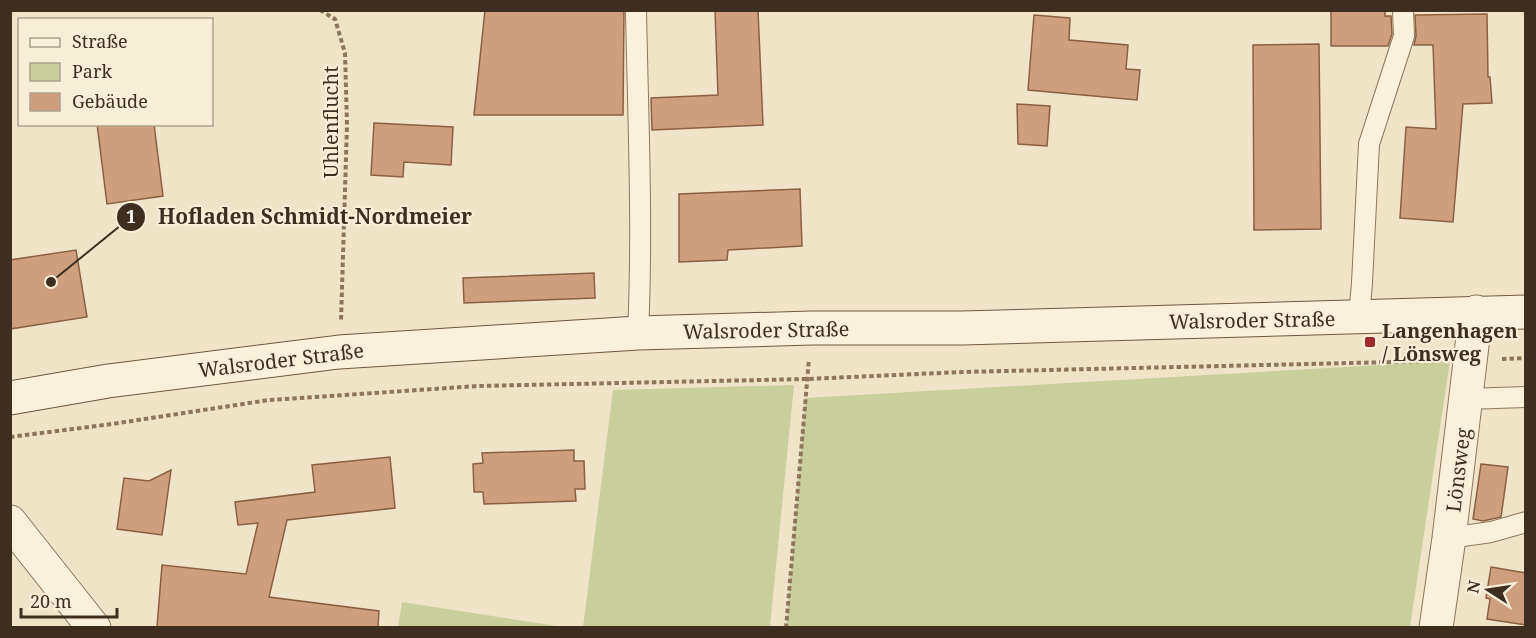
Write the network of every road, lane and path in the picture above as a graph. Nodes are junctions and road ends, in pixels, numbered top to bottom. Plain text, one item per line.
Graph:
1 (320, 10) edge
2 (636, 10) edge
3 (1403, 10) edge
4 (1476, 312) junction
5 (1526, 312) edge
6 (1359, 317) junction
7 (812, 328) junction
8 (638, 333) junction
9 (339, 352) junction
10 (1526, 358) edge
11 (1470, 360) junction
12 (807, 379) junction
13 (1526, 397) edge
14 (10, 398) edge
15 (1466, 399) junction
16 (10, 437) edge
17 (10, 522) edge
18 (1526, 522) edge
19 (1449, 538) junction
20 (94, 627) edge
21 (786, 627) edge
22 (1436, 627) edge

1 - 9 path, Uhlenflucht
2 - 8 lane
3 - 6 lane
4 - 5 street, Walsroder Straße
4 - 6 street, Walsroder Straße
4 - 11 street, Lönsweg
6 - 7 street, Walsroder Straße
7 - 8 street, Walsroder Straße
7 - 12 path
8 - 9 street, Walsroder Straße
9 - 14 street, Walsroder Straße
10 - 11 path
11 - 12 path
11 - 15 street, Lönsweg
12 - 16 path
12 - 21 path
13 - 15 lane
15 - 19 street, Lönsweg
17 - 20 street
18 - 19 lane
19 - 22 street, Lönsweg

